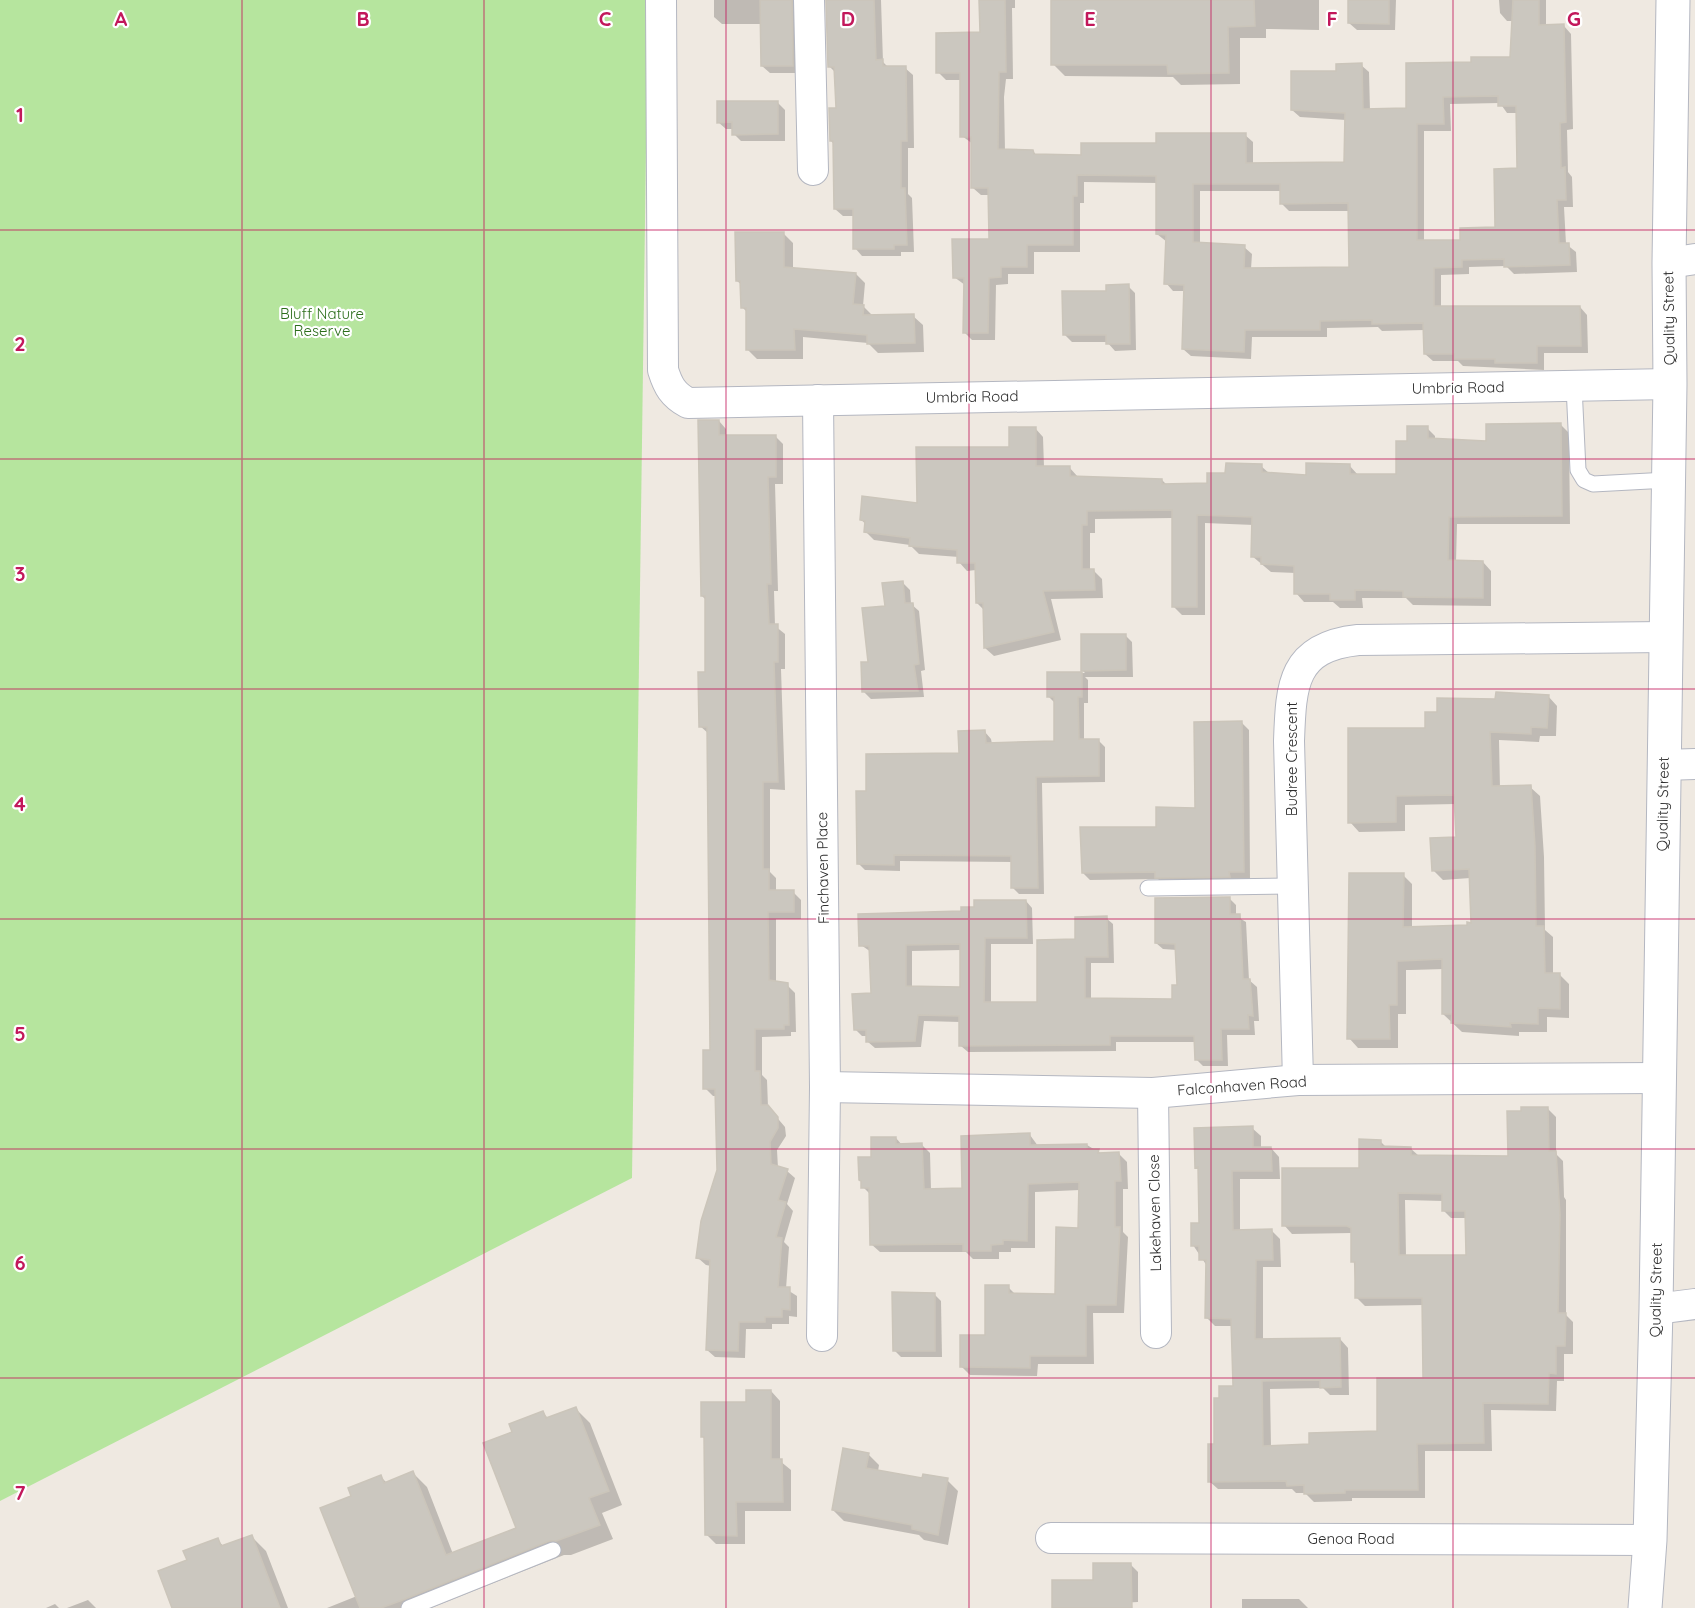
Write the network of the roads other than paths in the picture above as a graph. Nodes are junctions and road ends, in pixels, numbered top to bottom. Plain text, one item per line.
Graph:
1 (661, 0) edge
2 (809, 0) edge
3 (1673, 0) edge
4 (813, 170) dead end
5 (1682, 261) edge
6 (1670, 384) junction
7 (1574, 386) junction
8 (818, 400) junction
9 (1668, 480) junction
10 (1665, 637) junction
11 (1680, 764) edge
12 (1293, 886) junction
13 (1148, 888) dead end
14 (1659, 1078) junction
15 (1298, 1080) junction
16 (825, 1088) junction
17 (1153, 1093) junction
18 (1695, 1304) edge
19 (1656, 1309) junction
20 (1156, 1333) dead end
21 (822, 1336) dead end
22 (1051, 1539) dead end
23 (1650, 1540) junction
24 (553, 1550) dead end
25 (409, 1608) edge
26 (1645, 1608) edge

1 - 8 street, Umbria Road
2 - 4 street
3 - 5 street, Quality Street
5 - 6 street, Quality Street
6 - 7 street, Umbria Road
6 - 9 street, Quality Street
7 - 8 street, Umbria Road
7 - 9 lane
8 - 16 street, Finchaven Place
9 - 10 street, Quality Street
10 - 11 street, Quality Street
10 - 12 street, Budree Crescent
11 - 14 street, Quality Street
12 - 13 lane
12 - 15 street, Budree Crescent
14 - 15 street, Falconhaven Road
14 - 19 street, Quality Street
15 - 17 street, Falconhaven Road
16 - 17 street, Falconhaven Road
16 - 21 street, Finchaven Place
17 - 20 street, Lakehaven Close
18 - 19 street
19 - 23 street, Quality Street
22 - 23 street, Genoa Road
23 - 26 street, Quality Street
24 - 25 lane

